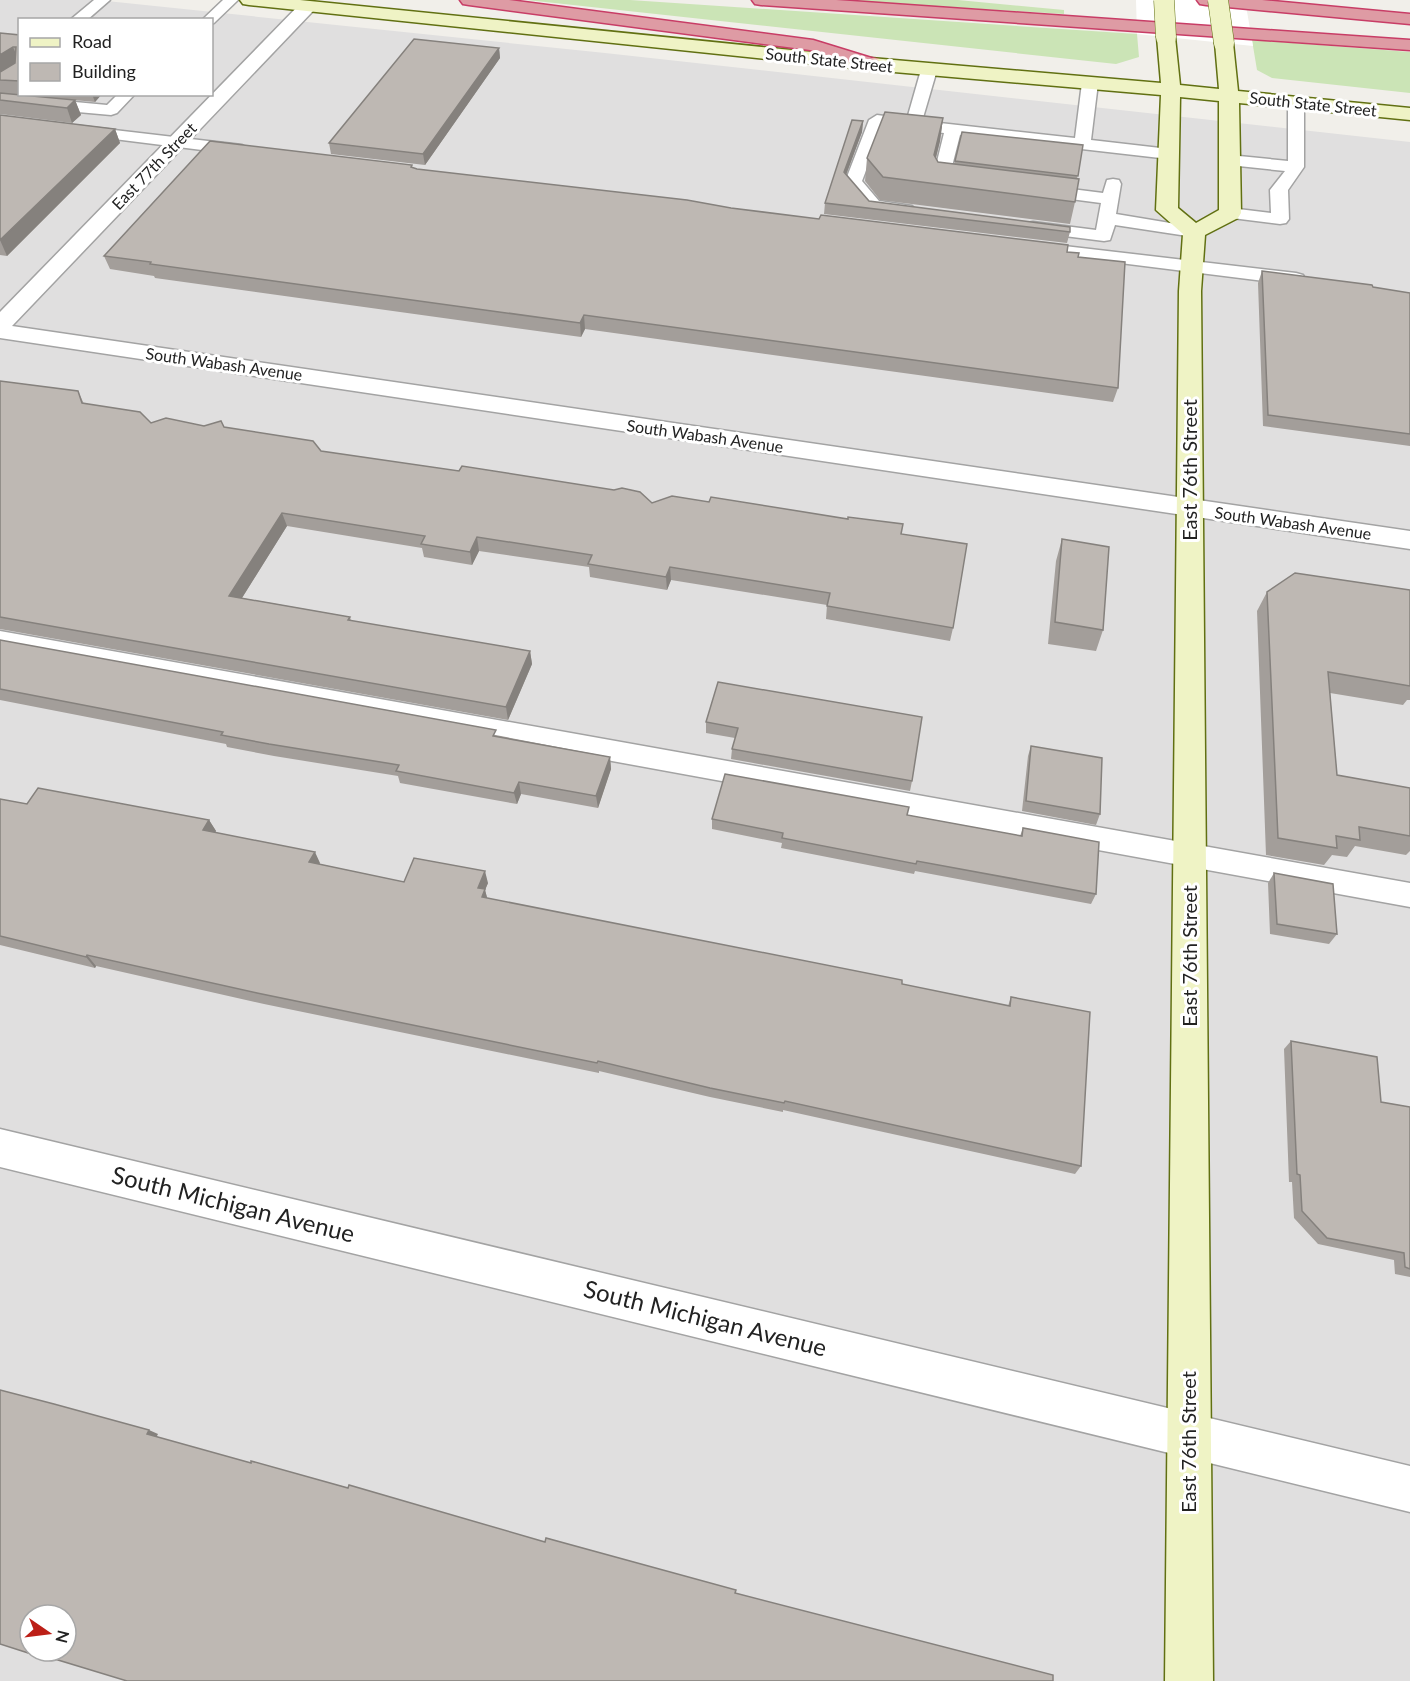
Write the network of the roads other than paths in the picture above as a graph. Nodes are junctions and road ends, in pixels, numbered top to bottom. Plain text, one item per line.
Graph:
1 (103, 0) edge
2 (231, 0) edge
3 (249, 0) edge
4 (469, 0) edge
5 (761, 0) edge
6 (1164, 0) edge
7 (1206, 0) edge
8 (1218, 0) edge
9 (307, 7) junction
10 (80, 18) edge
11 (211, 18) edge
12 (1410, 19) edge
13 (1410, 45) edge
14 (871, 64) junction
15 (929, 70) junction
16 (1090, 82) junction
17 (1171, 90) junction
18 (126, 96) edge
19 (1229, 96) junction
20 (0, 99) edge
21 (1296, 102) junction
22 (1410, 114) edge
23 (913, 125) junction
24 (57, 128) edge
25 (953, 130) junction
26 (177, 142) junction
27 (1082, 144) junction
28 (263, 153) edge
29 (1169, 154) junction
30 (1229, 160) junction
31 (1296, 167) junction
32 (975, 182) edge
33 (1020, 188) edge
34 (920, 212) edge
35 (1230, 213) junction
36 (1107, 219) junction
37 (1012, 224) edge
38 (1194, 232) junction
39 (1018, 245) edge
40 (1192, 267) junction
41 (1318, 282) edge
42 (0, 325) edge
43 (0, 331) edge
44 (1190, 508) junction
45 (1410, 540) edge
46 (0, 640) edge
47 (1190, 856) junction
48 (1410, 895) edge
49 (0, 1148) edge
50 (1189, 1436) junction
51 (1410, 1489) edge
52 (1189, 1681) edge

1 - 10 lane
2 - 11 lane
3 - 9 street, South State Street
4 - 14 highway
5 - 13 highway
6 - 17 street, bridge
7 - 12 highway
8 - 19 street, bridge
9 - 14 street, South State Street
9 - 26 street, East 77th Street
14 - 15 street, South State Street
15 - 16 street, South State Street
15 - 23 lane
16 - 17 street, South State Street
16 - 27 lane
17 - 19 street, South State Street
17 - 29 street
18 - 20 lane
19 - 21 street, South State Street
19 - 30 street
21 - 22 street, South State Street
21 - 31 lane
23 - 25 lane
23 - 34 lane
24 - 26 lane
25 - 27 lane
25 - 32 lane
26 - 28 lane
26 - 42 street, East 77th Street
27 - 29 lane
29 - 38 street
30 - 31 lane
30 - 35 street
31 - 35 lane
33 - 36 lane
35 - 38 street
36 - 37 lane
36 - 38 lane
38 - 40 street, East 76th Street
39 - 40 lane
40 - 41 lane
40 - 44 street, East 76th Street
43 - 44 street, South Wabash Avenue
44 - 45 street, South Wabash Avenue
44 - 47 street, East 76th Street
46 - 47 lane
47 - 48 lane
47 - 50 street, East 76th Street
49 - 50 street, South Michigan Avenue
50 - 51 street, South Michigan Avenue
50 - 52 street, East 76th Street

